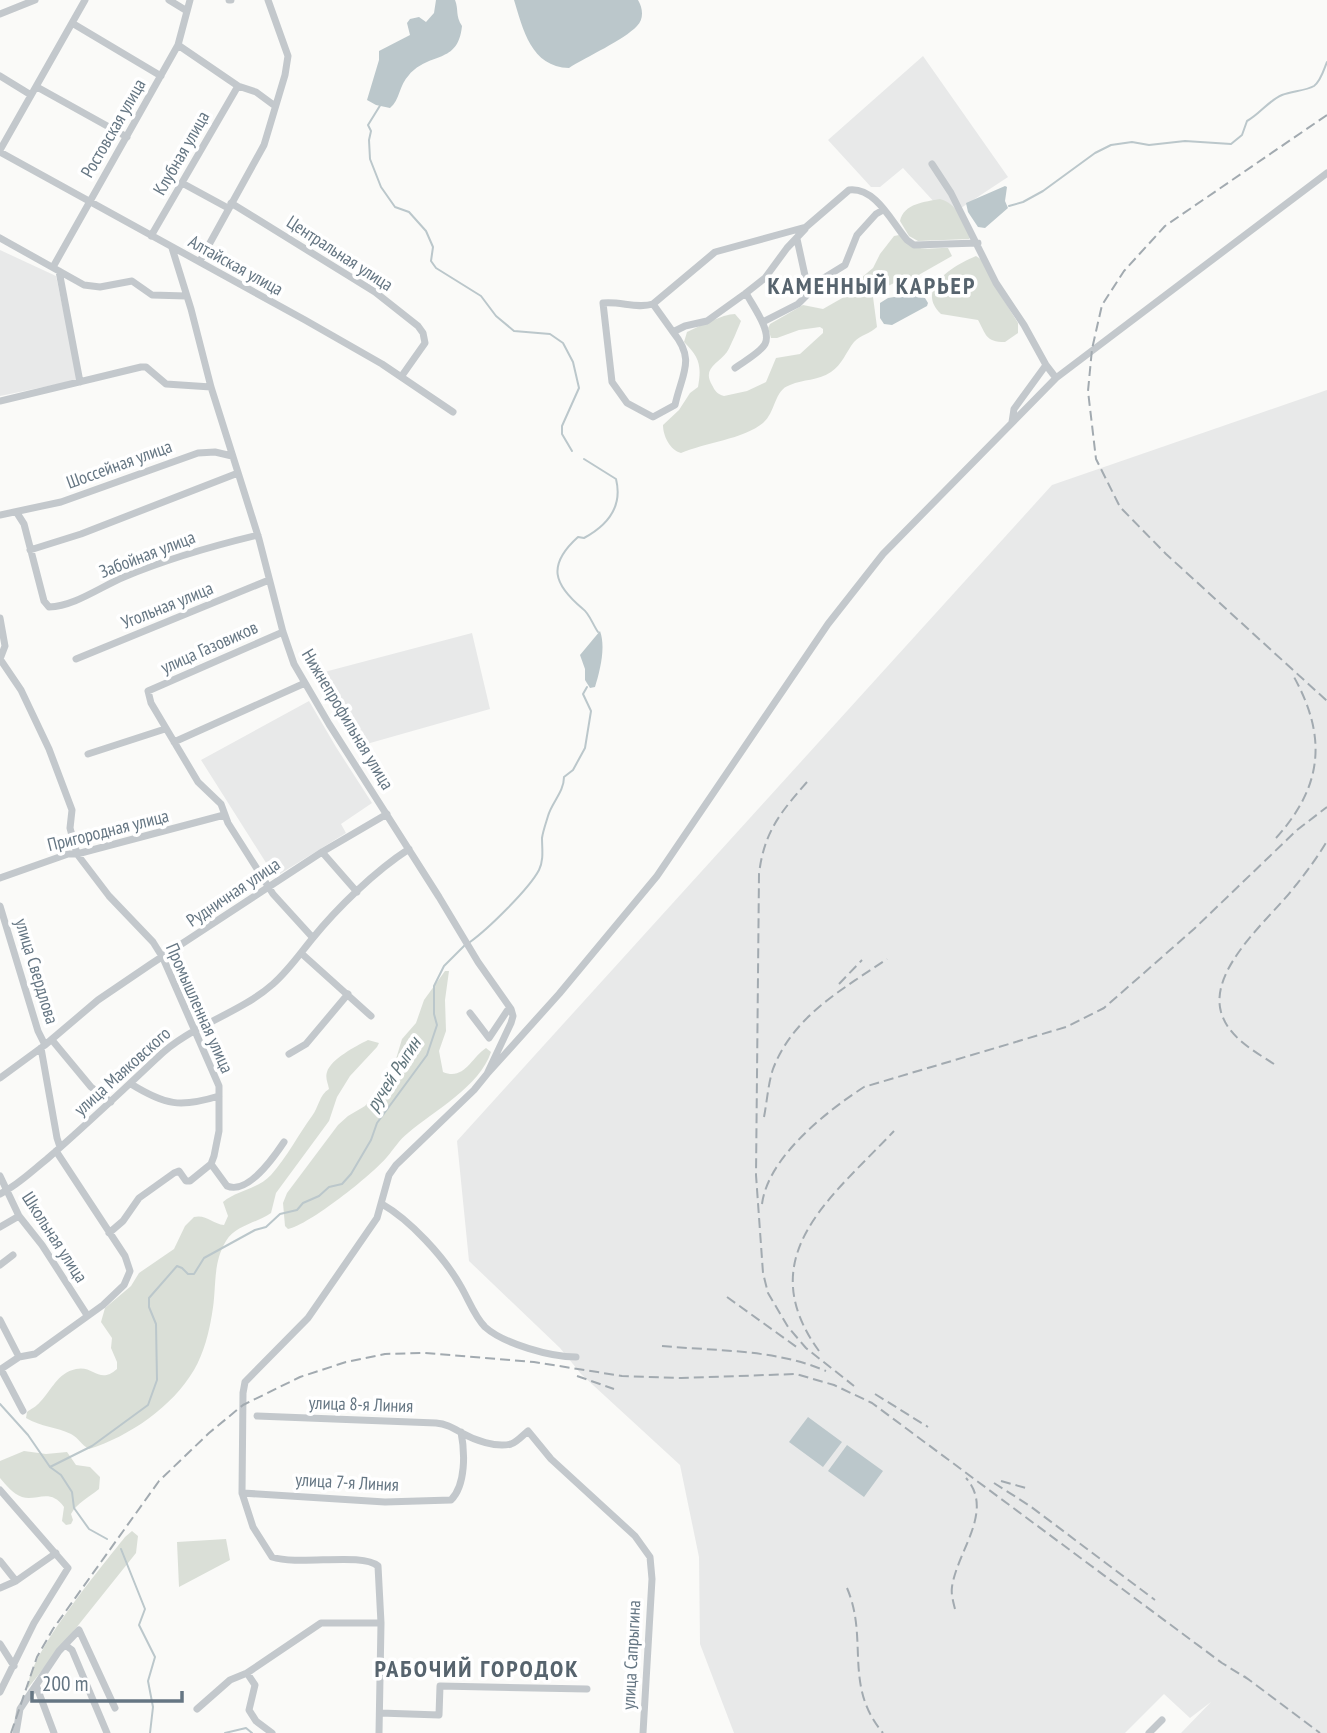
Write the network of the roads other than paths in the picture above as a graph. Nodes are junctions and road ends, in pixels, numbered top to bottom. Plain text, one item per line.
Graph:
1 (34, 0) edge
2 (85, 0) edge
3 (169, 0) edge
4 (190, 0) edge
5 (268, 0) edge
6 (187, 11) junction
7 (0, 14) edge
8 (72, 23) junction
9 (178, 45) junction
10 (0, 76) edge
11 (161, 76) junction
12 (238, 86) junction
13 (37, 87) junction
14 (31, 95) junction
15 (275, 106) junction
16 (127, 137) junction
17 (0, 151) edge
18 (932, 164) dead end
19 (1327, 173) edge
20 (182, 183) junction
21 (90, 202) junction
22 (229, 205) junction
23 (883, 210) junction
24 (807, 226) junction
25 (151, 236) junction
26 (0, 239) edge
27 (797, 239) junction
28 (978, 243) junction
29 (172, 248) junction
30 (200, 261) junction
31 (56, 269) junction
32 (806, 289) junction
33 (746, 293) junction
34 (186, 296) junction
35 (653, 304) junction
36 (763, 321) junction
37 (673, 332) junction
38 (1046, 365) junction
39 (735, 368) dead end
40 (401, 377) junction
41 (1056, 378) junction
42 (80, 382) junction
43 (211, 387) junction
44 (0, 401) edge
45 (453, 412) dead end
46 (1012, 422) junction
47 (232, 456) junction
48 (238, 473) junction
49 (17, 513) junction
50 (0, 516) edge
51 (258, 535) junction
52 (30, 550) junction
53 (269, 580) junction
54 (0, 618) edge
55 (283, 632) junction
56 (76, 659) dead end
57 (305, 683) junction
58 (165, 729) junction
59 (174, 742) junction
60 (88, 754) dead end
61 (387, 814) junction
62 (224, 815) junction
63 (409, 849) junction
64 (322, 852) junction
65 (77, 854) junction
66 (0, 878) edge
67 (268, 887) junction
68 (357, 892) junction
69 (0, 906) edge
70 (313, 938) junction
71 (301, 953) junction
72 (163, 958) junction
73 (348, 994) junction
74 (511, 1009) junction
75 (470, 1013) dead end
76 (371, 1016) dead end
77 (194, 1029) junction
78 (46, 1045) junction
79 (289, 1054) dead end
80 (486, 1074) junction
81 (0, 1078) edge
82 (131, 1084) junction
83 (219, 1096) junction
84 (111, 1102) junction
85 (284, 1142) dead end
86 (58, 1149) junction
87 (211, 1164) junction
88 (0, 1176) edge
89 (4, 1192) edge
90 (382, 1204) junction
91 (19, 1216) junction
92 (0, 1227) edge
93 (109, 1233) junction
94 (13, 1255) dead end
95 (0, 1265) edge
96 (87, 1315) junction
97 (0, 1320) edge
98 (4, 1338) edge
99 (19, 1357) junction
100 (576, 1357) dead end
101 (1, 1369) edge
102 (23, 1411) dead end
103 (257, 1416) dead end
104 (461, 1432) junction
105 (0, 1490) edge
106 (242, 1493) junction
107 (56, 1553) junction
108 (0, 1561) edge
109 (652, 1579) joint
110 (16, 1581) junction
111 (0, 1588) edge
112 (381, 1623) junction
113 (0, 1644) edge
114 (68, 1647) junction
115 (90, 1653) junction
116 (15, 1665) junction
117 (247, 1672) junction
118 (36, 1685) junction
119 (587, 1689) dead end
120 (0, 1692) edge
121 (115, 1708) dead end
122 (197, 1709) dead end
123 (380, 1713) junction
124 (1161, 1720) dead end
125 (16, 1733) edge
126 (54, 1733) edge
127 (107, 1733) edge
128 (272, 1733) edge
129 (379, 1733) edge
130 (643, 1733) edge
131 (1149, 1733) edge

1 - 7 street
2 - 8 street
3 - 6 street
4 - 6 street, Ростовская улица
5 - 15 street
6 - 9 street, Ростовская улица
8 - 11 street
8 - 13 street
9 - 11 street, Ростовская улица
9 - 12 street
10 - 14 street
11 - 16 street, Ростовская улица
12 - 15 street
12 - 20 street, Клубная улица
13 - 14 street
13 - 16 street
14 - 17 street
15 - 22 street
16 - 21 street, Ростовская улица
17 - 21 street, Алтайская улица
18 - 28 street
19 - 41 street
20 - 22 street, Центральная улица
20 - 25 street, Клубная улица
21 - 25 street, Алтайская улица
21 - 31 street, Ростовская улица
22 - 30 street
22 - 40 street, Центральная улица
23 - 24 street
23 - 28 street
23 - 32 street
24 - 27 street
24 - 35 street
25 - 29 street, Алтайская улица
26 - 31 street
27 - 32 street
27 - 33 street
28 - 38 street
29 - 30 street, Алтайская улица
29 - 34 street, Нижнепрофильная улица
30 - 40 street, Алтайская улица
31 - 34 street
31 - 42 street
32 - 36 street
33 - 36 street
33 - 37 street
34 - 43 street, Нижнепрофильная улица
35 - 37 street
35 - 37 street
36 - 39 street
38 - 41 street
38 - 46 street
40 - 45 street, Алтайская улица
41 - 46 street
42 - 43 street
42 - 44 street
43 - 47 street, Нижнепрофильная улица
46 - 80 street
47 - 48 street, Нижнепрофильная улица
47 - 49 street, Шоссейная улица
48 - 51 street, Нижнепрофильная улица
48 - 52 street
49 - 50 street, Шоссейная улица
49 - 52 street
51 - 52 street, Забойная улица
51 - 53 street, Нижнепрофильная улица
53 - 55 street, Нижнепрофильная улица
53 - 56 street, Угольная улица
54 - 65 street, Промышленная улица
55 - 57 street, Нижнепрофильная улица
55 - 58 street, улица Газовиков
57 - 59 street
57 - 61 street, Нижнепрофильная улица
58 - 59 street
58 - 60 street
59 - 62 street
61 - 63 street, Нижнепрофильная улица
61 - 64 street, Рудничная улица
62 - 65 street, Пригородная улица
62 - 67 street
63 - 68 street, улица Маяковского
63 - 74 street, Нижнепрофильная улица
64 - 67 street, Рудничная улица
64 - 68 street
65 - 66 street, Пригородная улица
65 - 72 street, Промышленная улица
67 - 70 street
67 - 72 street, Рудничная улица
68 - 70 street, улица Маяковского
69 - 78 street, улица Свердлова
70 - 71 street, улица Маяковского
71 - 73 street
71 - 77 street, улица Маяковского
72 - 77 street, Промышленная улица
72 - 78 street, Рудничная улица
73 - 76 street
73 - 79 street
74 - 75 street
74 - 80 street
77 - 82 street, улица Маяковского
77 - 83 street, Промышленная улица
78 - 81 street, Рудничная улица
78 - 84 street
78 - 86 street, улица Свердлова
80 - 90 street
82 - 83 street
82 - 84 street, улица Маяковского
83 - 87 street, Промышленная улица
84 - 86 street, улица Маяковского
85 - 87 street
86 - 89 street, улица Маяковского
86 - 93 street, улица Свердлова
87 - 93 street
88 - 89 street, Школьная улица
89 - 91 street, Школьная улица
90 - 100 street
90 - 106 street
91 - 92 street
91 - 96 street, Школьная улица
93 - 96 street, улица Свердлова
94 - 95 street
96 - 99 street
97 - 98 street
98 - 99 street
99 - 101 street
101 - 102 street
103 - 104 street, улица 8-я Линия
104 - 106 street, улица 7-я Линия
104 - 109 street, улица 8-я Линия
105 - 107 street
106 - 112 street
107 - 110 street
107 - 116 street
108 - 110 street
109 - 130 street, улица Сапрыгина
110 - 111 street
112 - 117 street
112 - 123 street
113 - 116 street
114 - 115 street
114 - 115 street
114 - 118 street
114 - 127 street
115 - 121 street
116 - 120 street
117 - 122 street
117 - 128 street
118 - 125 street
118 - 126 street
119 - 123 street
123 - 129 street
124 - 131 street

